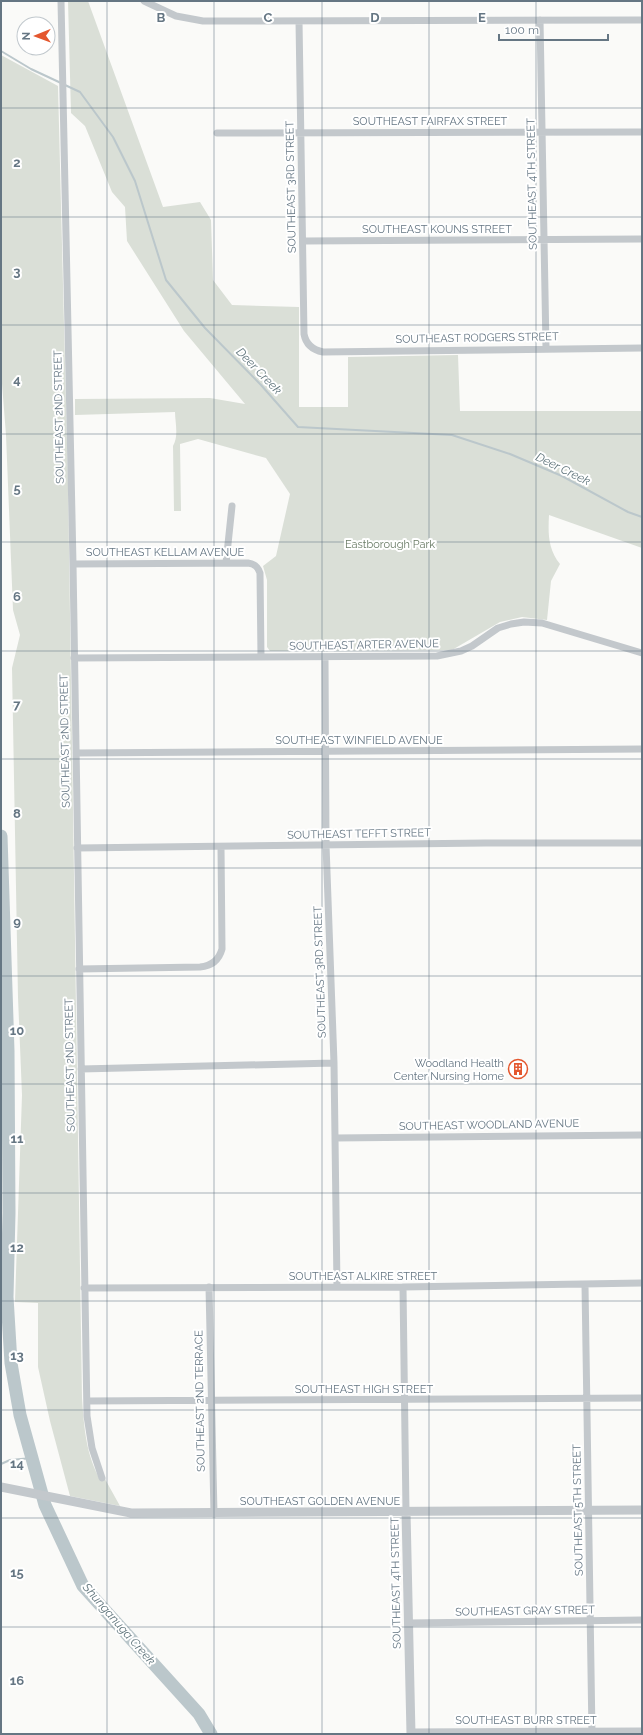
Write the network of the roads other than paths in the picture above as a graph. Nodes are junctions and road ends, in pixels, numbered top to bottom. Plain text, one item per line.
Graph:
1 (61, 1) edge
2 (144, 1) edge
3 (540, 20) junction
4 (642, 20) edge
5 (299, 21) junction
6 (543, 132) junction
7 (642, 132) edge
8 (217, 133) dead end
9 (301, 133) junction
10 (642, 239) edge
11 (544, 240) junction
12 (304, 241) junction
13 (546, 348) junction
14 (642, 348) edge
15 (314, 349) joint
16 (232, 506) dead end
17 (226, 563) junction
18 (73, 564) junction
19 (642, 653) edge
20 (261, 657) junction
21 (325, 657) junction
22 (74, 658) junction
23 (642, 749) edge
24 (325, 751) junction
25 (76, 753) junction
26 (642, 843) edge
27 (326, 845) junction
28 (221, 847) junction
29 (77, 848) junction
30 (79, 969) junction
31 (334, 1063) junction
32 (82, 1069) junction
33 (642, 1135) edge
34 (335, 1138) junction
35 (642, 1283) edge
36 (585, 1285) junction
37 (209, 1287) junction
38 (337, 1287) junction
39 (403, 1287) junction
40 (84, 1288) junction
41 (642, 1398) edge
42 (586, 1399) junction
43 (404, 1400) junction
44 (87, 1401) junction
45 (212, 1401) junction
46 (102, 1478) dead end
47 (1, 1487) edge
48 (642, 1510) edge
49 (589, 1511) junction
50 (406, 1512) junction
51 (214, 1514) junction
52 (642, 1620) edge
53 (591, 1621) junction
54 (408, 1623) junction
55 (642, 1731) edge
56 (411, 1733) edge
57 (592, 1733) edge

1 - 18 street, SOUTHEAST 2ND STREET
2 - 5 street
3 - 4 street
3 - 5 street
3 - 6 street, SOUTHEAST 4TH STREET
5 - 9 street, SOUTHEAST 3RD STREET
6 - 7 street, SOUTHEAST FAIRFAX STREET
6 - 9 street, SOUTHEAST FAIRFAX STREET
6 - 11 street, SOUTHEAST 4TH STREET
8 - 9 street, SOUTHEAST FAIRFAX STREET
9 - 12 street, SOUTHEAST 3RD STREET
10 - 11 street, SOUTHEAST KOUNS STREET
11 - 12 street, SOUTHEAST KOUNS STREET
11 - 13 street, SOUTHEAST 4TH STREET
12 - 15 street, SOUTHEAST 3RD STREET
13 - 14 street, SOUTHEAST RODGERS STREET
13 - 15 street, SOUTHEAST RODGERS STREET
16 - 17 street
17 - 18 street, SOUTHEAST KELLAM AVENUE
17 - 20 street, SOUTHEAST KELLAM AVENUE
18 - 22 street, SOUTHEAST 2ND STREET
19 - 21 street, SOUTHEAST ARTER AVENUE
20 - 21 street, SOUTHEAST ARTER AVENUE
20 - 22 street, SOUTHEAST ARTER AVENUE
21 - 24 street, SOUTHEAST 3RD STREET
22 - 25 street, SOUTHEAST 2ND STREET
23 - 24 street, SOUTHEAST WINFIELD AVENUE
24 - 25 street, SOUTHEAST WINFIELD AVENUE
24 - 27 street, SOUTHEAST 3RD STREET
25 - 29 street, SOUTHEAST 2ND STREET
26 - 27 street, SOUTHEAST TEFFT STREET
27 - 28 street, SOUTHEAST TEFFT STREET
27 - 31 street, SOUTHEAST 3RD STREET
28 - 29 street, SOUTHEAST TEFFT STREET
28 - 30 street
29 - 30 street, SOUTHEAST 2ND STREET
30 - 32 street, SOUTHEAST 2ND STREET
31 - 32 street
31 - 34 street, SOUTHEAST 3RD STREET
32 - 40 street, SOUTHEAST 2ND STREET
33 - 34 street, SOUTHEAST WOODLAND AVENUE
34 - 38 street, SOUTHEAST 3RD STREET
35 - 36 street, SOUTHEAST ALKIRE STREET
36 - 39 street, SOUTHEAST ALKIRE STREET
36 - 42 street, SOUTHEAST 5TH STREET
37 - 38 street, SOUTHEAST ALKIRE STREET
37 - 40 street, SOUTHEAST ALKIRE STREET
37 - 45 street, SOUTHEAST 2ND TERRACE
38 - 39 street, SOUTHEAST ALKIRE STREET
39 - 43 street, SOUTHEAST 4TH STREET
40 - 44 street, SOUTHEAST 2ND STREET
41 - 42 street, SOUTHEAST HIGH STREET
42 - 43 street, SOUTHEAST HIGH STREET
42 - 49 street, SOUTHEAST 5TH STREET
43 - 45 street, SOUTHEAST HIGH STREET
43 - 50 street, SOUTHEAST 4TH STREET
44 - 45 street, SOUTHEAST HIGH STREET
44 - 46 street, SOUTHEAST 2ND STREET
45 - 51 street, SOUTHEAST 2ND TERRACE
47 - 51 street, SOUTHEAST GOLDEN AVENUE
48 - 49 street, SOUTHEAST GOLDEN AVENUE
49 - 50 street, SOUTHEAST GOLDEN AVENUE
49 - 53 street, SOUTHEAST 5TH STREET
50 - 51 street, SOUTHEAST GOLDEN AVENUE
50 - 54 street, SOUTHEAST 4TH STREET
52 - 53 street, SOUTHEAST GRAY STREET
53 - 54 street, SOUTHEAST GRAY STREET
53 - 57 street, SOUTHEAST 5TH STREET
54 - 56 street, SOUTHEAST 4TH STREET
55 - 57 street, SOUTHEAST BURR STREET
56 - 57 street, SOUTHEAST BURR STREET

